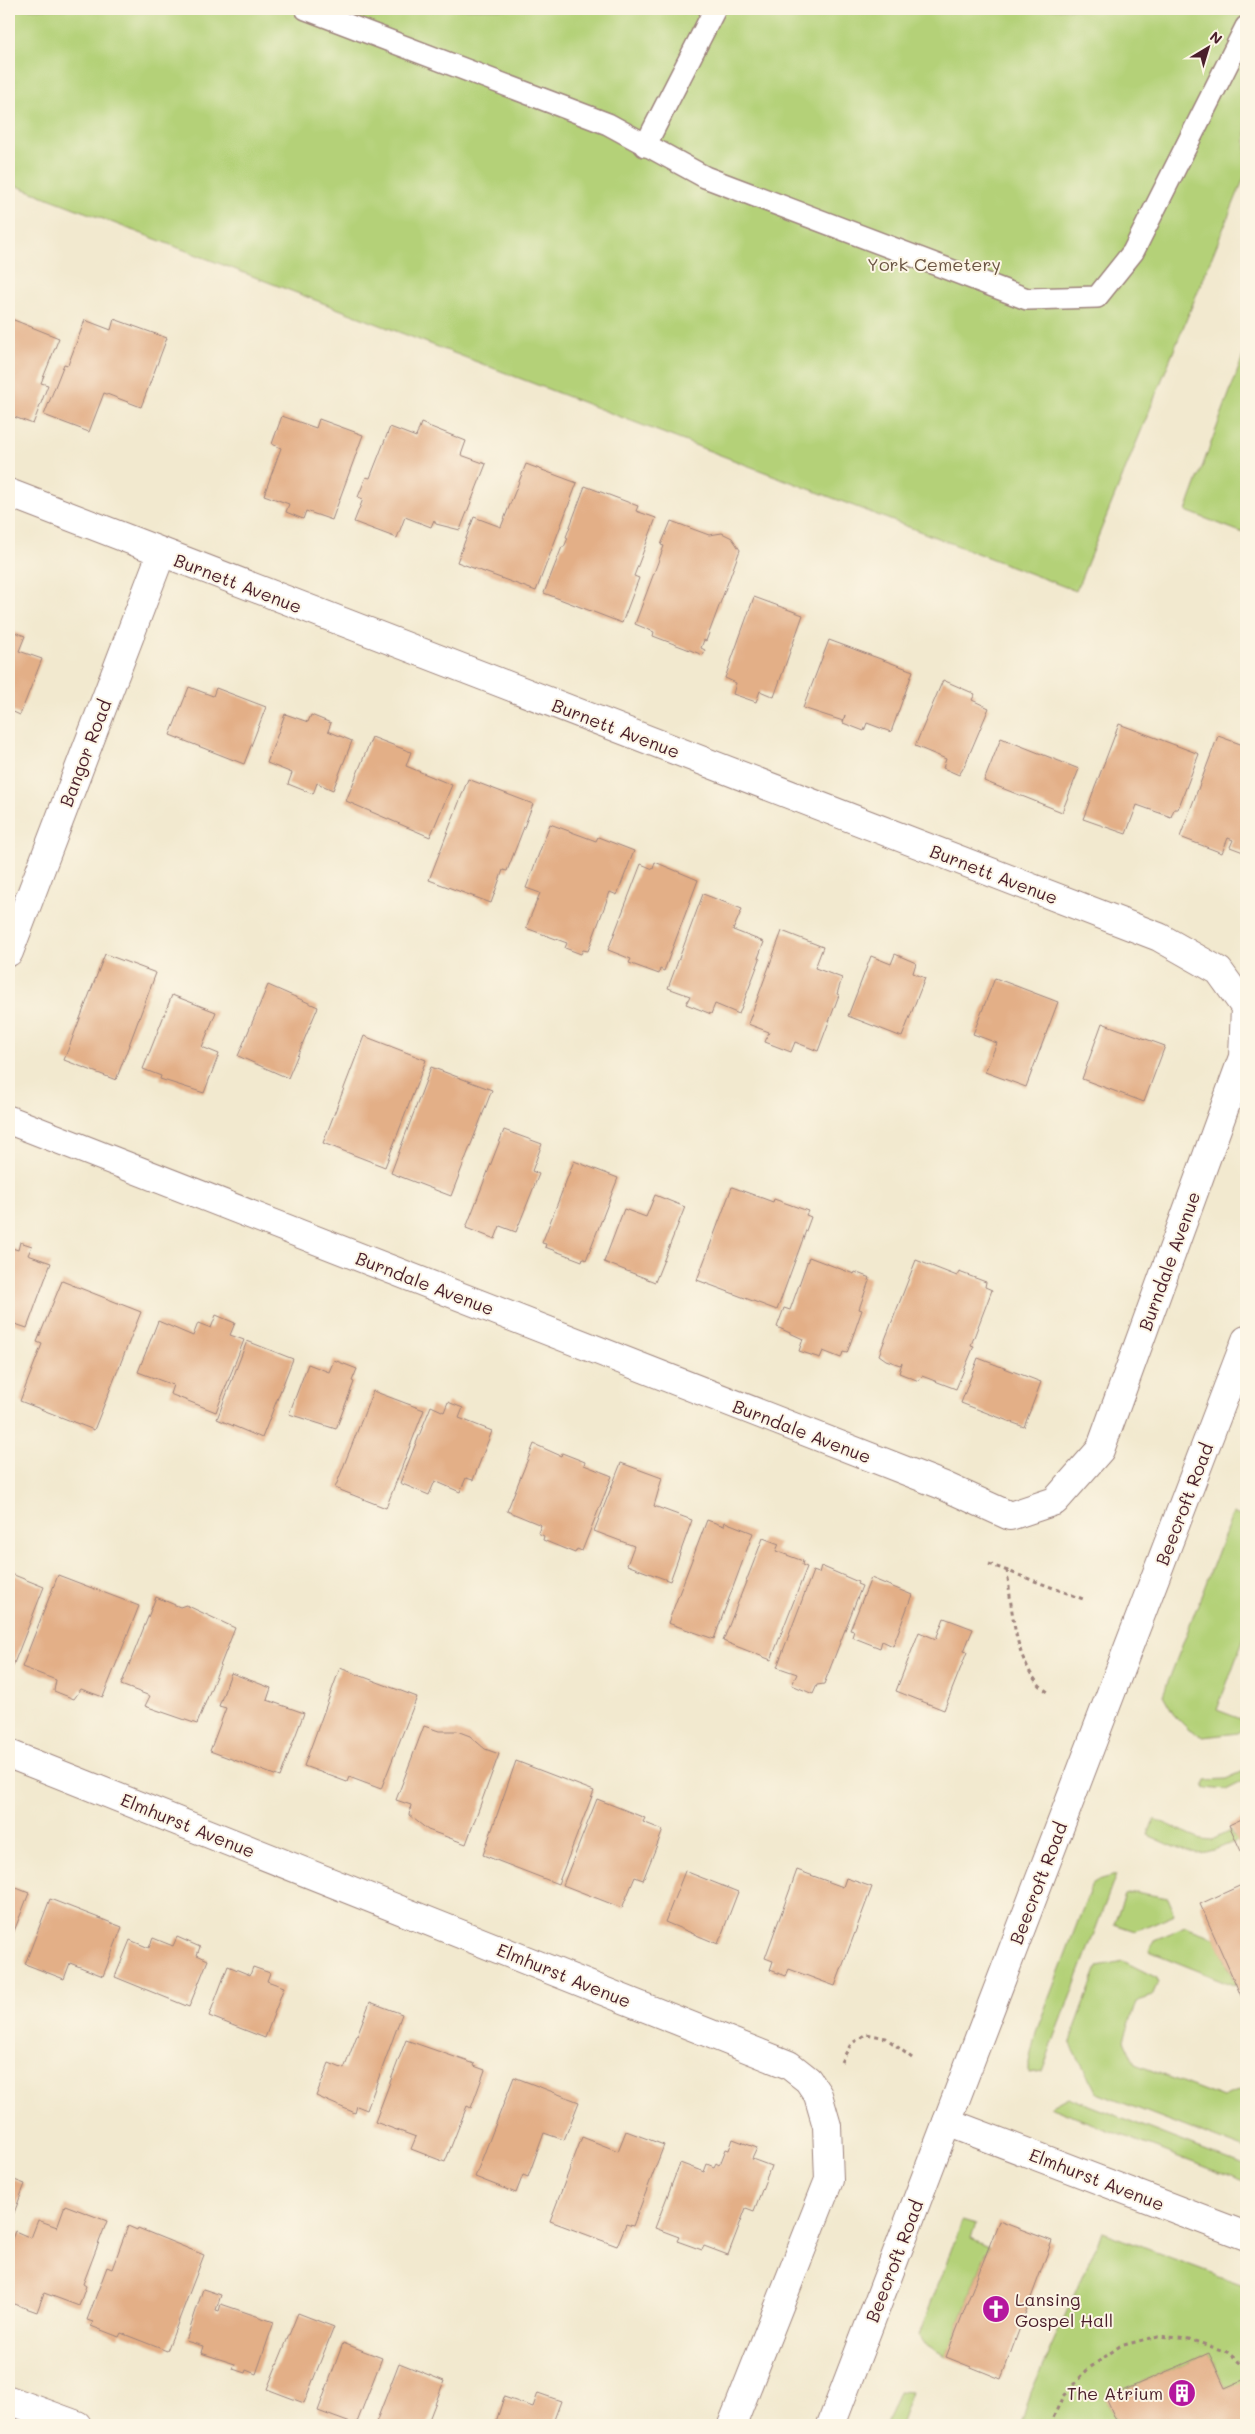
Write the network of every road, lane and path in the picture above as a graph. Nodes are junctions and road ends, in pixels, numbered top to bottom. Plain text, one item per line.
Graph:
1 (306, 9) edge
2 (715, 9) edge
3 (1246, 27) edge
4 (645, 146) junction
5 (9, 493) edge
6 (161, 554) junction
7 (9, 952) edge
8 (1219, 971) joint
9 (9, 1120) edge
10 (1246, 1340) edge
11 (989, 1564) dead end
12 (1007, 1570) junction
13 (1083, 1599) dead end
14 (1048, 1692) dead end
15 (9, 1754) edge
16 (912, 2058) dead end
17 (818, 2095) junction
18 (947, 2122) junction
19 (1246, 2236) edge
20 (1246, 2368) edge
21 (9, 2400) edge
22 (76, 2425) edge
23 (732, 2425) edge
24 (831, 2425) edge
25 (1050, 2425) edge

1 - 4 lane
2 - 4 lane
3 - 4 lane
5 - 6 street, Burnett Avenue
6 - 7 street, Bangor Road
6 - 8 street, Burnett Avenue
8 - 9 street, Burndale Avenue
10 - 18 street, Beecroft Road
11 - 12 path
12 - 13 path
12 - 14 path
15 - 17 street, Elmhurst Avenue
16 - 17 path
17 - 23 street, Elmhurst Avenue
18 - 19 street, Elmhurst Avenue
18 - 24 street, Beecroft Road
20 - 25 path
21 - 22 street

